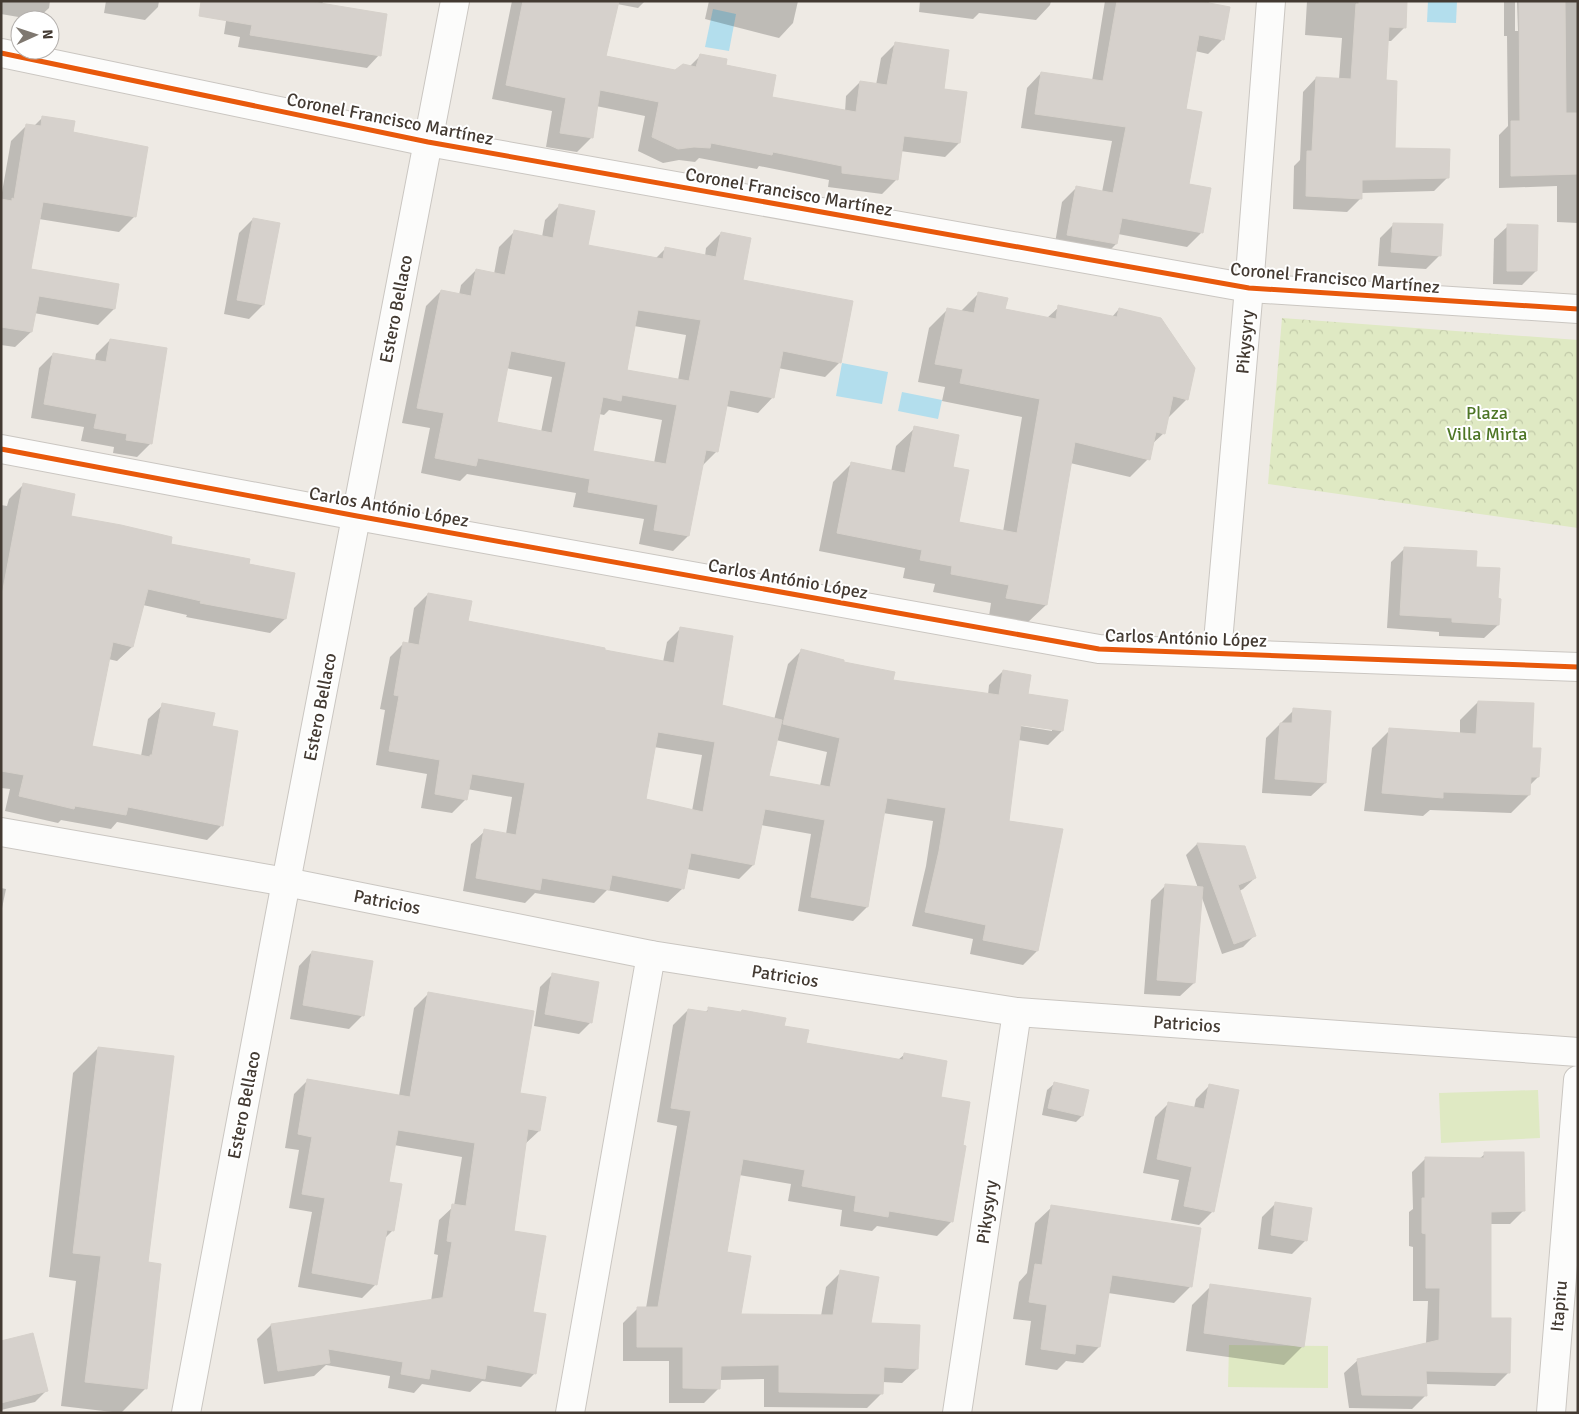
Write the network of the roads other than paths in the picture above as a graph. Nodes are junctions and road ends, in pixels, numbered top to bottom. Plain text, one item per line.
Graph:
1 (454, 1) edge
2 (1271, 1) edge
3 (1, 53) edge
4 (428, 142) junction
5 (1249, 288) junction
6 (1578, 309) edge
7 (1, 449) edge
8 (357, 516) junction
9 (1217, 653) junction
10 (1578, 667) edge
11 (1, 832) edge
12 (286, 882) junction
13 (651, 955) junction
14 (1017, 1012) junction
15 (1578, 1052) edge
16 (1578, 1080) edge
17 (186, 1413) edge
18 (570, 1413) edge
19 (957, 1413) edge
20 (1550, 1413) edge

1 - 4 street, Estero Bellaco
2 - 5 street, Pikysyry
3 - 4 street, Coronel Francisco Martínez
4 - 5 street, Coronel Francisco Martínez
4 - 8 street, Estero Bellaco
5 - 6 street, Coronel Francisco Martínez
5 - 9 street, Pikysyry
7 - 8 street, Carlos António López
8 - 9 street, Carlos António López
8 - 12 street, Estero Bellaco
9 - 10 street, Carlos António López
11 - 12 street, Patricios
12 - 13 street, Patricios
12 - 17 street, Estero Bellaco
13 - 14 street, Patricios
13 - 18 street
14 - 15 street, Patricios
14 - 19 street, Pikysyry
16 - 20 street, Itapiru

